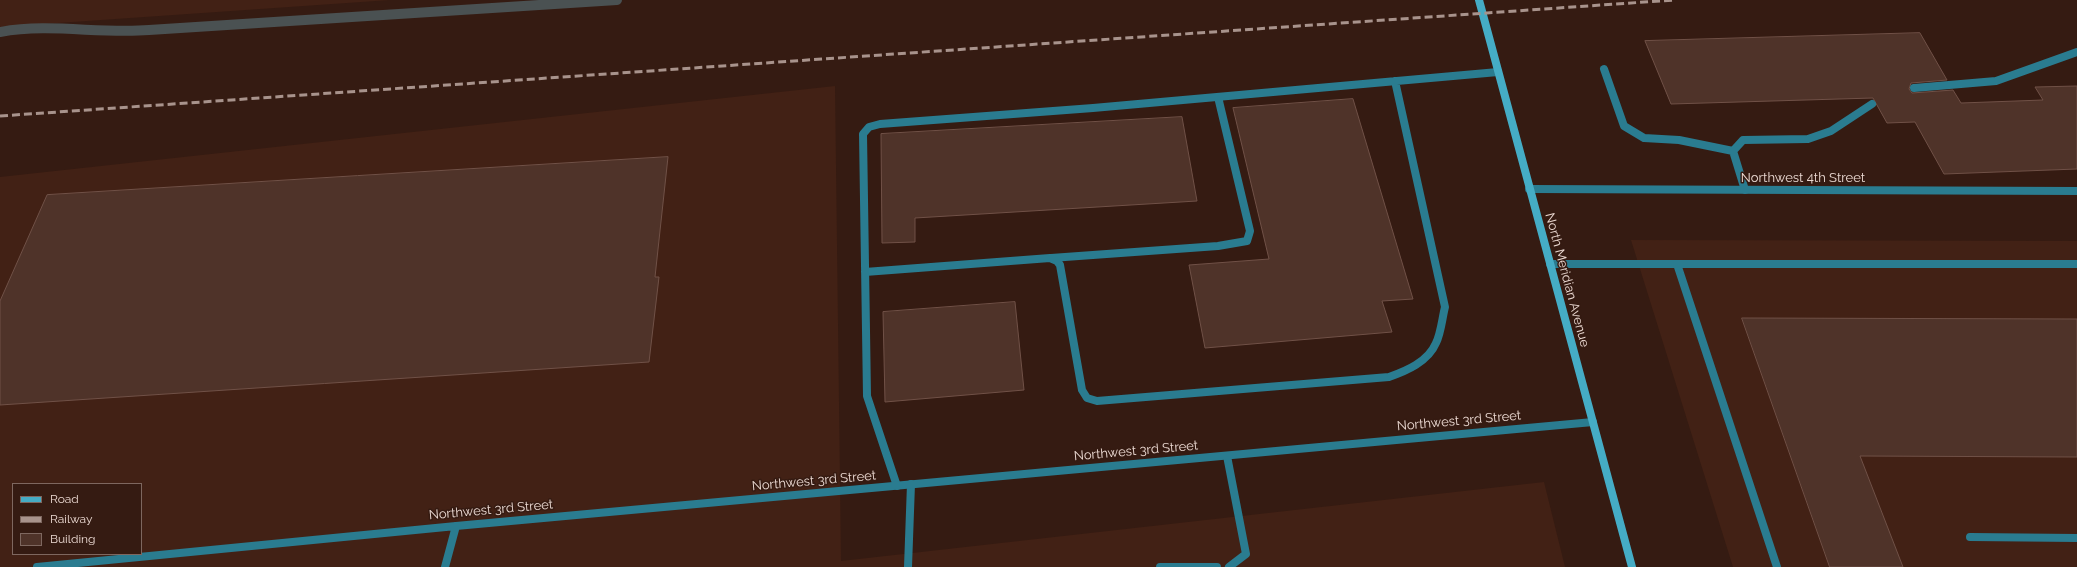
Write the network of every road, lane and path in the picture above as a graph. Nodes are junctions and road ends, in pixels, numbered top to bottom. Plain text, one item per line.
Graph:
1 (1479, 0) edge
2 (2077, 52) edge
3 (1604, 69) dead end
4 (1498, 72) junction
5 (1396, 81) junction
6 (1914, 88) dead end
7 (1218, 97) junction
8 (1872, 104) dead end
9 (1733, 151) junction
10 (1529, 189) junction
11 (1745, 190) junction
12 (2077, 191) edge
13 (1050, 258) junction
14 (1550, 264) junction
15 (1677, 264) junction
16 (2077, 264) edge
17 (865, 272) junction
18 (1593, 422) junction
19 (1227, 456) junction
20 (911, 484) junction
21 (897, 486) junction
22 (456, 526) junction
23 (1970, 537) dead end
24 (2077, 538) edge
25 (37, 567) edge
26 (445, 567) edge
27 (908, 567) edge
28 (1160, 567) edge
29 (1218, 567) edge
30 (1229, 567) edge
31 (1632, 567) edge
32 (1777, 567) edge

1 - 4 main road, North Meridian Avenue
2 - 6 street
3 - 9 street
4 - 5 street
4 - 10 main road, North Meridian Avenue
5 - 7 street
5 - 13 street
7 - 13 street
7 - 17 street
8 - 9 street
9 - 11 street
10 - 11 street, Northwest 4th Street
10 - 14 main road, North Meridian Avenue
11 - 12 street, Northwest 4th Street
13 - 17 street
14 - 15 street
14 - 18 main road, North Meridian Avenue
15 - 16 street
15 - 32 street
17 - 21 street
18 - 19 street, Northwest 3rd Street
18 - 31 main road, North Meridian Avenue
19 - 20 street, Northwest 3rd Street
19 - 30 street
20 - 21 street, Northwest 3rd Street
20 - 27 street
21 - 22 street, Northwest 3rd Street
22 - 25 street, Northwest 3rd Street
22 - 26 street
23 - 24 street
28 - 29 street

